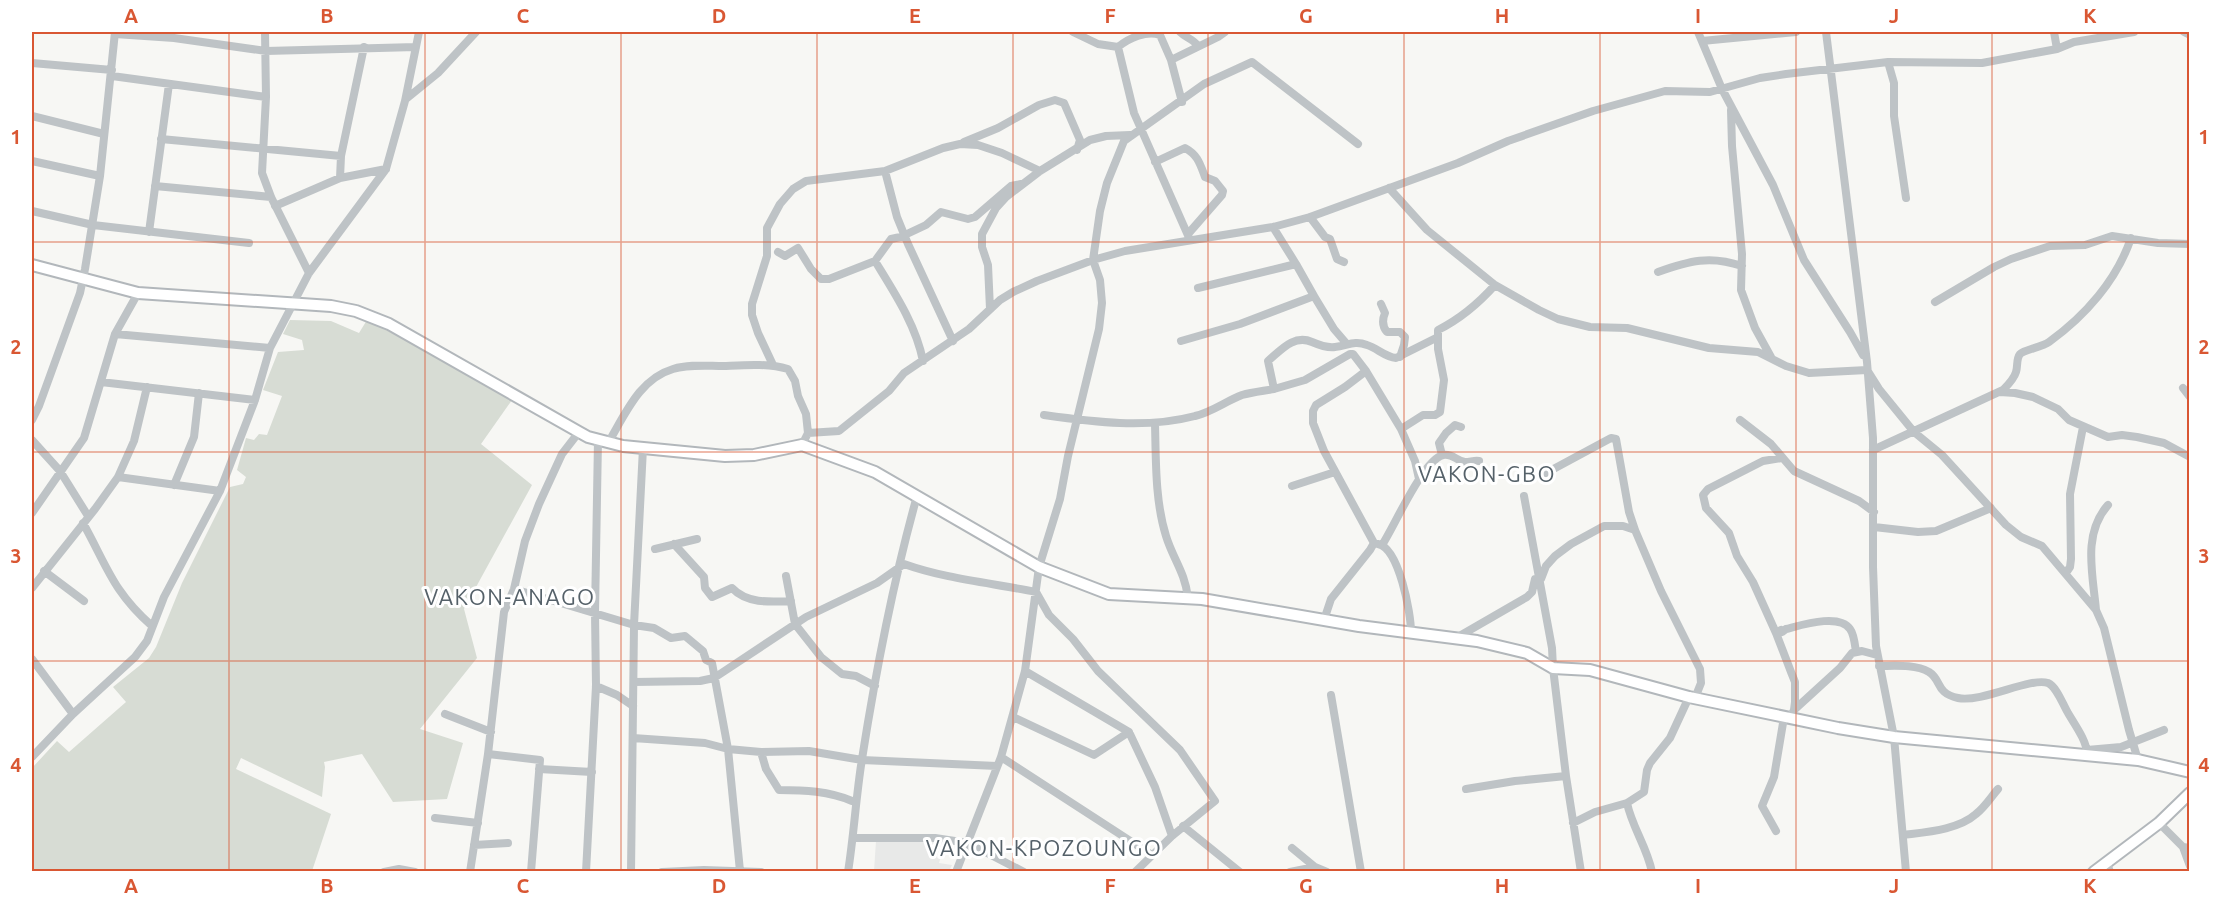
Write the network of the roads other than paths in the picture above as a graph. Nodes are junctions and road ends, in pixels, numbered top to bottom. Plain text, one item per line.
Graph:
1 (266, 32) edge
2 (420, 32) edge
3 (476, 32) edge
4 (1073, 32) edge
5 (1088, 32) edge
6 (1180, 32) edge
7 (1226, 32) edge
8 (1698, 32) edge
9 (1796, 32) edge
10 (1826, 32) edge
11 (2054, 32) edge
12 (2134, 32) edge
13 (2184, 32) edge
14 (115, 33) edge
15 (1137, 34) edge
16 (174, 35) edge
17 (2190, 35) edge
18 (1702, 41) junction
19 (1098, 44) junction
20 (1198, 46) junction
21 (364, 47) junction
22 (416, 47) junction
23 (1118, 47) junction
24 (2057, 49) junction
25 (266, 51) junction
26 (1170, 60) junction
27 (1888, 62) junction
28 (32, 63) edge
29 (1831, 69) junction
30 (112, 73) junction
31 (169, 84) junction
32 (1722, 89) junction
33 (266, 97) junction
34 (405, 100) junction
35 (1182, 102) junction
36 (1731, 107) junction
37 (32, 117) edge
38 (1140, 129) junction
39 (104, 134) junction
40 (1132, 135) junction
41 (161, 139) junction
42 (960, 144) junction
43 (1358, 144) dead end
44 (262, 149) junction
45 (1077, 150) junction
46 (341, 156) junction
47 (32, 161) edge
48 (1155, 162) junction
49 (386, 169) junction
50 (885, 171) junction
51 (1040, 171) junction
52 (100, 176) junction
53 (340, 178) junction
54 (1023, 184) junction
55 (155, 186) junction
56 (1389, 188) junction
57 (271, 197) junction
58 (1906, 198) dead end
59 (275, 206) junction
60 (32, 211) edge
61 (1310, 217) junction
62 (93, 225) junction
63 (1273, 227) junction
64 (149, 232) junction
65 (907, 235) junction
66 (1189, 237) junction
67 (2131, 238) junction
68 (249, 243) dead end
69 (2190, 244) edge
70 (778, 252) dead end
71 (1093, 260) junction
72 (875, 261) junction
73 (1344, 262) dead end
74 (1296, 264) junction
75 (32, 265) edge
76 (1742, 266) junction
77 (1658, 272) dead end
78 (309, 273) junction
79 (83, 280) junction
80 (1495, 285) junction
81 (1198, 288) dead end
82 (138, 292) junction
83 (1314, 296) junction
84 (1935, 302) dead end
85 (293, 303) junction
86 (1381, 304) dead end
87 (990, 309) junction
88 (114, 334) junction
89 (1436, 338) junction
90 (1180, 340) dead end
91 (953, 341) junction
92 (1346, 343) junction
93 (270, 348) junction
94 (1400, 357) junction
95 (1772, 358) junction
96 (923, 360) junction
97 (773, 365) junction
98 (1867, 366) junction
99 (1366, 370) junction
100 (101, 382) junction
101 (147, 387) junction
102 (2183, 388) dead end
103 (1274, 389) junction
104 (1998, 392) junction
105 (199, 393) junction
106 (2190, 397) edge
107 (255, 400) junction
108 (1044, 415) dead end
109 (32, 420) edge
110 (1078, 420) junction
111 (1740, 420) dead end
112 (1155, 424) junction
113 (2083, 426) junction
114 (1461, 427) dead end
115 (1401, 429) junction
116 (579, 432) junction
117 (1914, 432) junction
118 (808, 433) junction
119 (32, 440) edge
120 (603, 442) junction
121 (802, 445) junction
122 (643, 448) junction
123 (1873, 450) junction
124 (1442, 455) junction
125 (2190, 457) edge
126 (1782, 458) junction
127 (1479, 461) dead end
128 (60, 471) junction
129 (1335, 472) junction
130 (1546, 473) dead end
131 (118, 477) junction
132 (1419, 479) junction
133 (174, 485) junction
134 (1292, 486) dead end
135 (219, 491) junction
136 (917, 496) junction
137 (1524, 496) dead end
138 (2108, 505) dead end
139 (1991, 508) junction
140 (1874, 512) junction
141 (32, 513) edge
142 (85, 520) junction
143 (1874, 527) junction
144 (1635, 530) junction
145 (697, 539) dead end
146 (674, 544) junction
147 (1378, 544) junction
148 (655, 549) dead end
149 (899, 566) junction
150 (1039, 567) junction
151 (44, 571) junction
152 (2066, 573) junction
153 (786, 576) dead end
154 (1541, 579) junction
155 (32, 588) edge
156 (514, 589) junction
157 (1036, 592) junction
158 (1188, 598) junction
159 (84, 601) dead end
160 (791, 601) junction
161 (2096, 610) junction
162 (595, 613) junction
163 (1324, 620) junction
164 (795, 624) junction
165 (634, 625) junction
166 (153, 626) junction
167 (1411, 632) junction
168 (1776, 633) junction
169 (1456, 638) junction
170 (1856, 652) junction
171 (1877, 655) junction
172 (32, 659) edge
173 (1879, 666) junction
174 (1553, 668) junction
175 (1025, 671) junction
176 (716, 677) junction
177 (634, 682) junction
178 (596, 686) junction
179 (874, 686) junction
180 (1330, 696) dead end
181 (1692, 697) junction
182 (633, 706) junction
183 (73, 714) junction
184 (445, 714) dead end
185 (1789, 715) junction
186 (1013, 717) junction
187 (2164, 730) dead end
188 (491, 732) junction
189 (1129, 732) junction
190 (1894, 737) junction
191 (633, 738) junction
192 (2133, 743) junction
193 (728, 749) junction
194 (761, 752) junction
195 (2087, 752) junction
196 (488, 754) junction
197 (32, 757) edge
198 (1001, 757) junction
199 (862, 760) junction
200 (2138, 760) junction
201 (997, 766) junction
202 (539, 769) junction
203 (592, 772) junction
204 (2190, 772) edge
205 (1566, 776) junction
206 (1467, 789) dead end
207 (1998, 789) dead end
208 (2190, 793) edge
209 (852, 801) dead end
210 (1627, 803) junction
211 (435, 818) dead end
212 (478, 823) junction
213 (1573, 823) junction
214 (2159, 823) junction
215 (1183, 826) junction
216 (1776, 831) dead end
217 (1903, 835) junction
218 (1172, 836) junction
219 (854, 838) junction
220 (508, 843) dead end
221 (968, 843) junction
222 (474, 845) junction
223 (1292, 848) dead end
224 (2186, 848) edge
225 (1152, 855) junction
226 (2190, 866) edge
227 (1315, 867) junction
228 (2108, 867) edge
229 (740, 871) edge
230 (384, 872) edge
231 (415, 872) edge
232 (470, 872) edge
233 (531, 872) edge
234 (586, 872) edge
235 (631, 872) edge
236 (662, 872) edge
237 (761, 872) edge
238 (848, 872) edge
239 (956, 872) edge
240 (1024, 872) edge
241 (1135, 872) edge
242 (1240, 872) edge
243 (1290, 872) edge
244 (1327, 872) edge
245 (1361, 872) edge
246 (1581, 872) edge
247 (1652, 872) edge
248 (1906, 872) edge
249 (2094, 872) edge

1 - 25 street
2 - 22 street
3 - 34 street
4 - 19 street
5 - 19 street
6 - 20 street
7 - 20 street
8 - 18 street
9 - 18 street
10 - 29 street
11 - 24 street
12 - 24 street
13 - 17 street
14 - 16 street
14 - 30 street
15 - 23 street
15 - 26 street
16 - 25 street
18 - 32 street
19 - 23 street
20 - 26 street
21 - 22 street
21 - 25 street
21 - 46 street
22 - 34 street
23 - 38 street
24 - 27 street
25 - 33 street
26 - 35 street
27 - 29 street
27 - 58 street
28 - 30 street
29 - 32 street
29 - 98 street
30 - 31 street
30 - 39 street
31 - 33 street
31 - 41 street
32 - 36 street
32 - 56 street
33 - 44 street
34 - 49 street
35 - 38 street
35 - 43 street
36 - 76 street
36 - 98 street
37 - 39 street
38 - 40 street
38 - 48 street
39 - 52 street
40 - 45 street
40 - 71 street
41 - 44 street
41 - 55 street
42 - 45 street
42 - 50 street
42 - 51 street
44 - 46 street
44 - 57 street
45 - 51 street
46 - 53 street
47 - 52 street
48 - 66 street
48 - 66 street
49 - 53 street
49 - 78 street
50 - 65 street
50 - 97 street
51 - 54 street
52 - 62 street
53 - 59 street
54 - 65 street
54 - 87 street
55 - 57 street
55 - 64 street
56 - 61 street
56 - 80 street
57 - 59 street
59 - 78 street
60 - 62 street
61 - 63 street
61 - 73 street
62 - 64 street
62 - 79 street
63 - 66 street
63 - 74 street
64 - 68 street
65 - 72 street
65 - 91 street
66 - 71 street
67 - 69 street
67 - 84 street
67 - 104 street
70 - 72 street
71 - 87 street
71 - 110 street
72 - 96 street
74 - 81 street
74 - 83 street
75 - 79 main road
76 - 77 street
76 - 95 street
78 - 85 street
79 - 82 main road
79 - 109 street
80 - 89 street
80 - 95 street
82 - 85 main road
82 - 88 street
83 - 90 street
83 - 92 street
85 - 93 street
85 - 116 main road
86 - 94 street
87 - 91 street
88 - 93 street
88 - 100 street
89 - 94 street
89 - 115 street
91 - 96 street
92 - 94 street
92 - 103 street
93 - 107 street
95 - 98 street
96 - 118 street
97 - 118 street
97 - 120 street
98 - 117 street
98 - 123 street
99 - 103 street
99 - 115 street
99 - 129 street
100 - 101 street
100 - 128 street
101 - 105 street
101 - 131 street
102 - 106 street
103 - 112 street
104 - 113 street
104 - 117 street
105 - 107 street
105 - 133 street
107 - 135 street
108 - 110 street
110 - 112 street
110 - 150 street
111 - 126 street
112 - 158 street
113 - 125 street
113 - 152 street
114 - 124 street
115 - 132 street
116 - 120 main road
116 - 156 street
117 - 123 street
117 - 139 street
118 - 121 street
119 - 128 street
120 - 122 main road
120 - 162 street
121 - 122 main road
121 - 136 main road
122 - 165 street
123 - 140 street
124 - 127 street
124 - 132 street
126 - 140 street
126 - 168 street
128 - 141 street
128 - 142 street
129 - 134 street
129 - 147 street
130 - 144 street
131 - 133 street
131 - 142 street
132 - 147 street
133 - 135 street
135 - 166 street
136 - 149 street
136 - 150 main road
137 - 154 street
138 - 161 street
139 - 143 street
139 - 152 street
140 - 143 street
142 - 151 street
142 - 166 street
143 - 171 street
144 - 154 street
144 - 181 street
145 - 146 street
146 - 148 street
146 - 160 street
147 - 163 street
147 - 167 street
149 - 157 street
149 - 164 street
149 - 179 street
150 - 157 street
150 - 158 main road
151 - 155 street
151 - 159 street
152 - 161 street
153 - 160 street
154 - 169 street
154 - 174 street
156 - 162 street
156 - 188 street
157 - 175 street
157 - 215 street
158 - 163 main road
160 - 164 street
161 - 192 street
162 - 165 street
162 - 178 street
163 - 167 main road
164 - 176 street
164 - 179 street
165 - 176 street
165 - 177 street
166 - 183 street
167 - 169 main road
168 - 170 street
168 - 185 street
169 - 174 main road
170 - 171 street
170 - 185 street
171 - 173 street
172 - 183 street
173 - 190 street
173 - 195 street
174 - 181 main road
174 - 205 street
175 - 186 street
175 - 189 street
176 - 177 street
176 - 193 street
177 - 182 street
178 - 182 street
178 - 203 street
179 - 199 street
180 - 245 street
181 - 185 main road
181 - 210 street
182 - 191 street
183 - 197 street
184 - 188 street
185 - 190 main road
185 - 216 street
186 - 189 street
186 - 198 street
187 - 192 street
188 - 196 street
189 - 218 street
190 - 195 main road
190 - 217 street
191 - 193 street
191 - 235 street
192 - 195 street
192 - 200 street
193 - 194 street
193 - 229 street
194 - 199 street
194 - 209 street
195 - 200 main road
196 - 202 street
196 - 212 street
198 - 201 street
198 - 225 street
199 - 201 street
199 - 219 street
200 - 204 main road
201 - 221 street
202 - 203 street
202 - 233 street
203 - 234 street
205 - 206 street
205 - 213 street
207 - 217 street
208 - 214 main road
210 - 213 street
210 - 247 street
211 - 212 street
212 - 222 street
213 - 246 street
214 - 224 street
214 - 228 main road
215 - 218 street
215 - 242 street
217 - 248 street
218 - 225 street
219 - 221 street
219 - 238 street
220 - 222 street
221 - 239 street
221 - 240 street
222 - 232 street
223 - 227 street
224 - 226 street
225 - 241 street
227 - 243 street
227 - 244 street
228 - 249 main road
229 - 236 street
229 - 237 street
230 - 231 street

